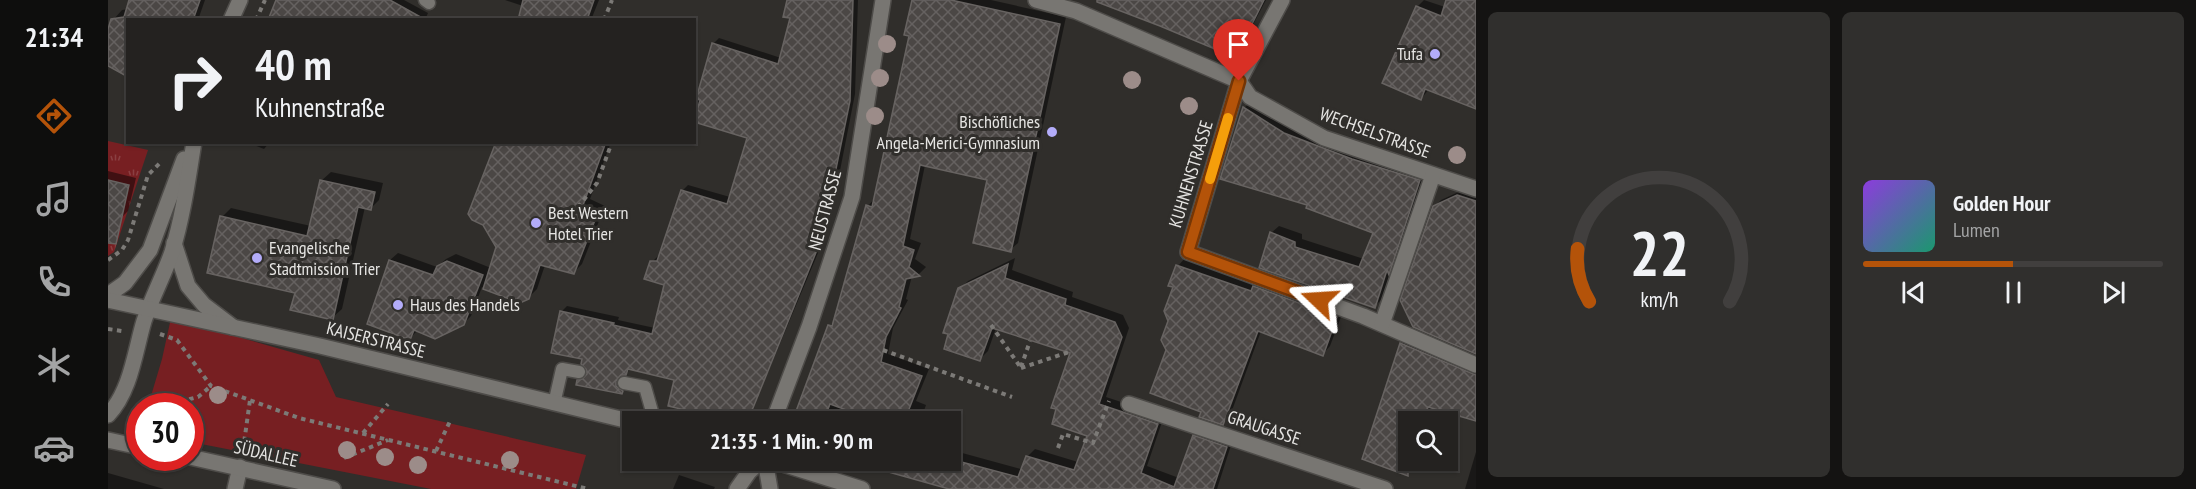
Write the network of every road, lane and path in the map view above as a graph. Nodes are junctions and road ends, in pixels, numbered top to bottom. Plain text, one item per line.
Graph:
1 (240, 0) edge
2 (265, 0) edge
3 (612, 0) edge
4 (883, 0) edge
5 (1036, 0) edge
6 (1282, 0) edge
7 (232, 18) edge
8 (257, 18) edge
9 (605, 18) edge
10 (1239, 81) junction
11 (191, 144) edge
12 (192, 144) edge
13 (611, 144) edge
14 (1433, 175) junction
15 (148, 176) dead end
16 (1476, 189) edge
17 (578, 207) dead end
18 (174, 243) junction
19 (108, 260) edge
20 (108, 295) edge
21 (108, 300) edge
22 (148, 309) junction
23 (991, 324) dead end
24 (1382, 324) junction
25 (234, 327) junction
26 (108, 330) edge
27 (141, 333) junction
28 (1030, 340) dead end
29 (883, 350) dead end
30 (1072, 351) dead end
31 (1476, 364) edge
32 (1021, 368) junction
33 (579, 372) dead end
34 (624, 383) dead end
35 (211, 386) junction
36 (203, 393) edge
37 (1012, 397) dead end
38 (250, 400) junction
39 (388, 404) dead end
40 (554, 404) junction
41 (1129, 404) joint
42 (652, 411) edge
43 (777, 411) edge
44 (108, 415) edge
45 (451, 419) dead end
46 (622, 419) edge
47 (363, 433) junction
48 (388, 439) junction
49 (108, 440) edge
50 (126, 444) edge
51 (1058, 448) dead end
52 (436, 451) junction
53 (204, 458) edge
54 (344, 458) dead end
55 (242, 460) junction
56 (750, 471) edge
57 (766, 471) edge
58 (805, 471) edge
59 (235, 489) edge
60 (333, 489) edge
61 (588, 489) edge
62 (737, 489) edge
63 (770, 489) edge
64 (862, 489) edge
65 (1385, 489) edge

1 - 7 street
2 - 8 path
3 - 9 path
4 - 43 street, NEUSTRASSE
5 - 10 street
6 - 10 street, KUHNENSTRASSE
10 - 14 street, WECHSELSTRASSE
10 - 24 street, KUHNENSTRASSE
11 - 20 street
12 - 18 street
13 - 17 path
14 - 16 street, WECHSELSTRASSE
14 - 24 street
15 - 19 path
18 - 22 street
18 - 25 street
21 - 22 street, KAISERSTRASSE
22 - 25 street, KAISERSTRASSE
22 - 27 street
23 - 32 path
24 - 31 street, KUHNENSTRASSE
25 - 40 street, KAISERSTRASSE
26 - 27 path
27 - 35 path
27 - 44 street
28 - 32 path
29 - 37 path
30 - 32 path
33 - 40 lane
34 - 42 lane
35 - 36 path
35 - 38 path
38 - 47 path
38 - 55 path
39 - 47 path
40 - 46 street, KAISERSTRASSE
41 - 51 path
41 - 65 street, GRAUGASSE
45 - 52 path
47 - 48 path
48 - 52 path
48 - 54 path
49 - 50 street
52 - 61 path
53 - 55 street, SÜDALLEE
55 - 59 street
55 - 60 street, SÜDALLEE
56 - 62 street
57 - 63 street
58 - 64 street

